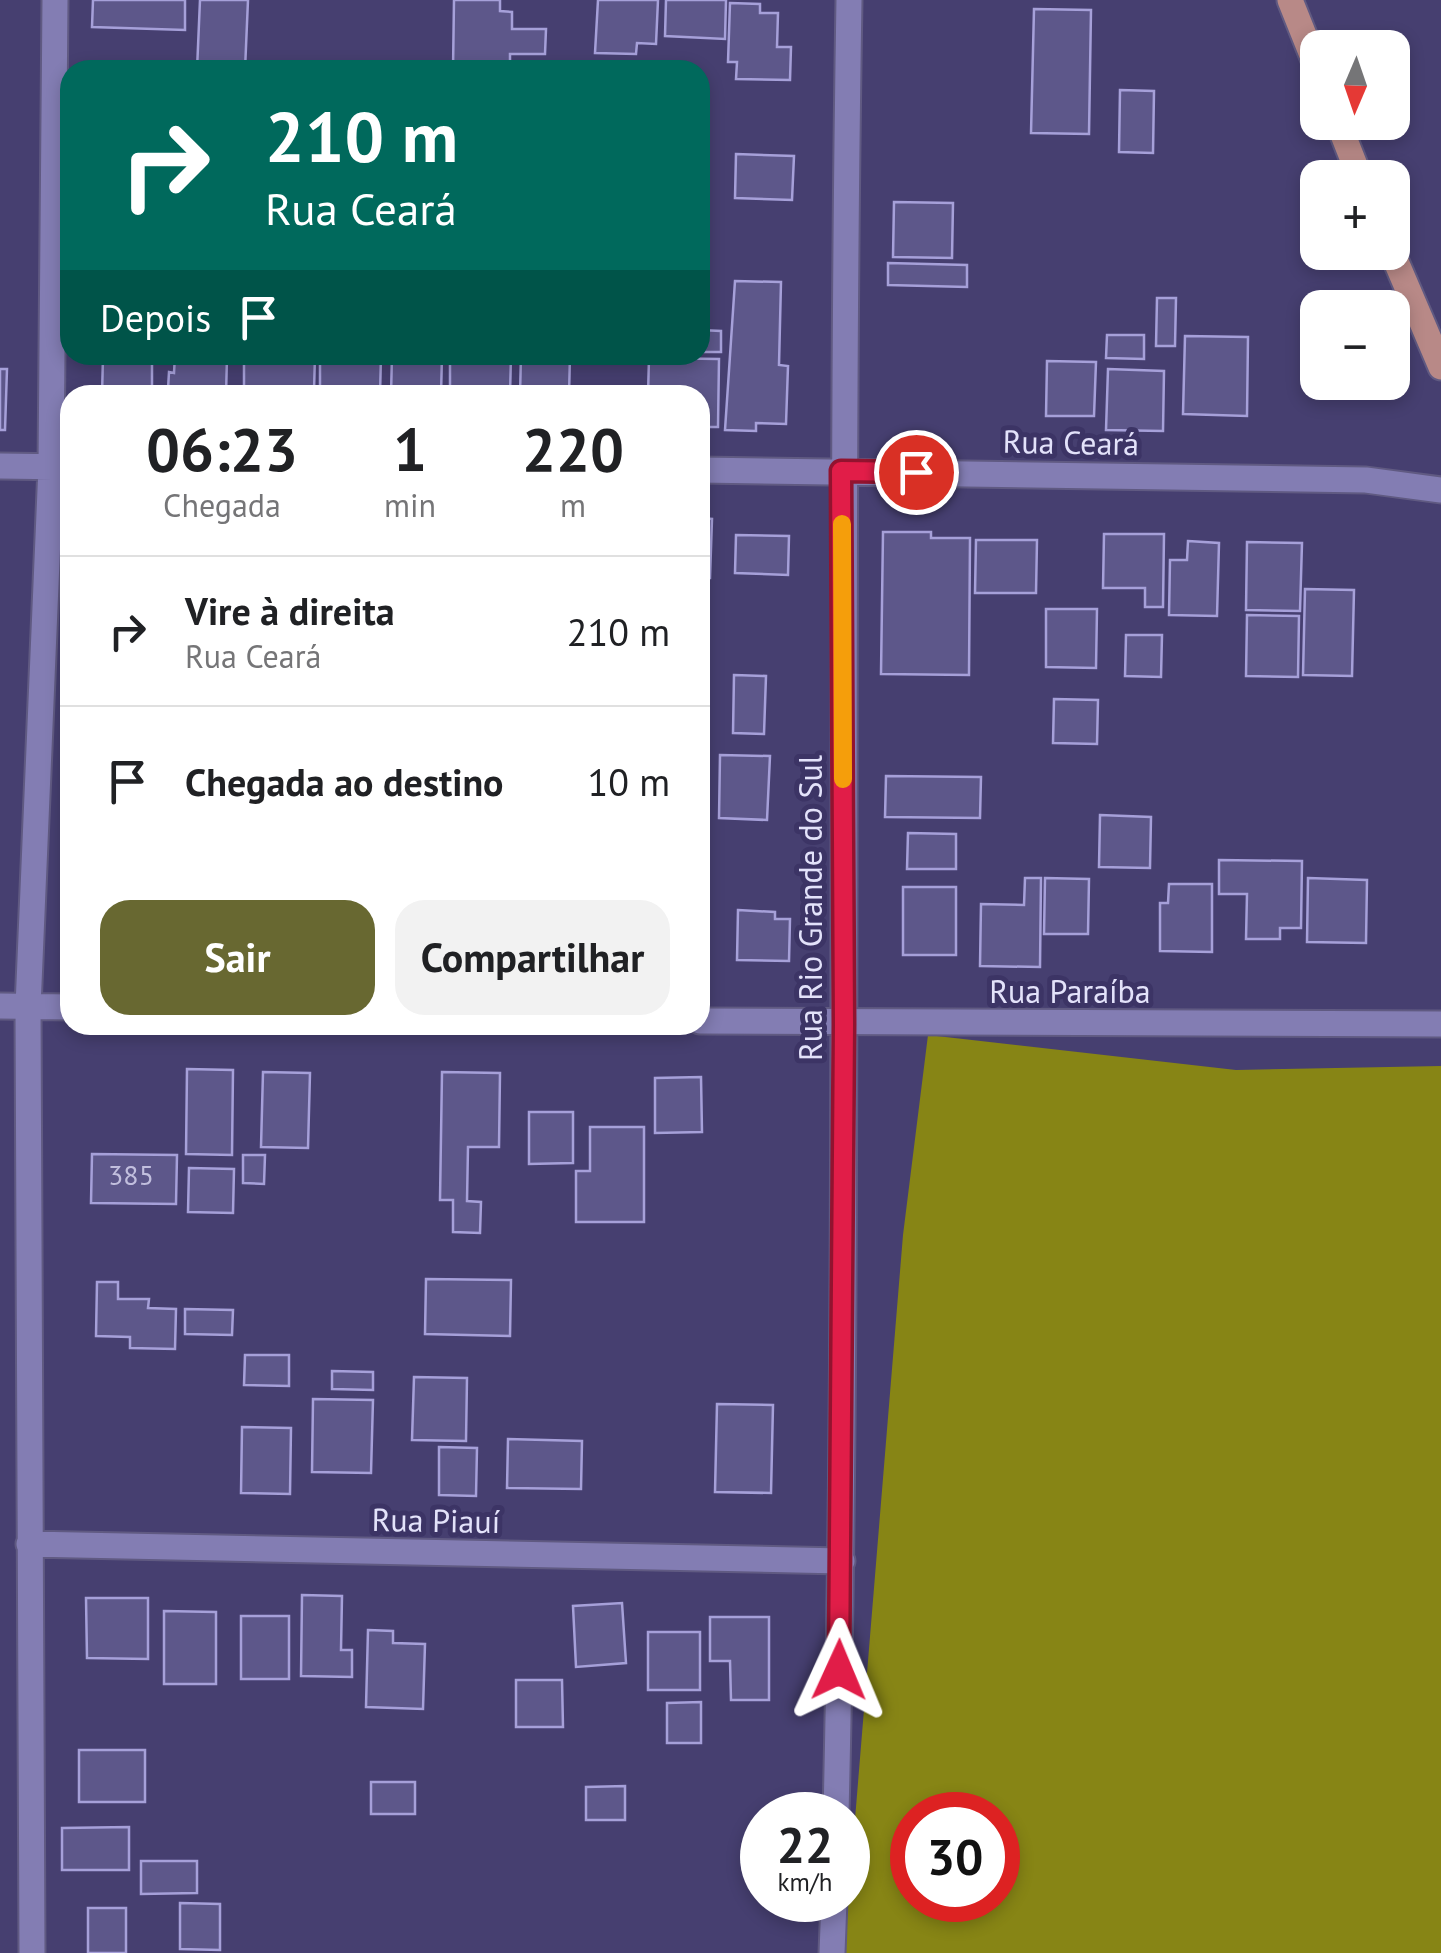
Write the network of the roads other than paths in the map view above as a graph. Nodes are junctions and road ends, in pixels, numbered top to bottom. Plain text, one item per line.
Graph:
1 (55, 0) edge
2 (848, 0) edge
3 (1290, 0) edge
4 (1302, 30) edge
5 (1400, 270) edge
6 (1441, 367) edge
7 (0, 466) edge
8 (60, 466) edge
9 (710, 470) edge
10 (841, 471) junction
11 (1441, 490) edge
12 (0, 1006) edge
13 (28, 1006) junction
14 (60, 1008) edge
15 (710, 1021) edge
16 (844, 1024) junction
17 (1441, 1024) edge
18 (30, 1544) junction
19 (842, 1561) junction
20 (837, 1792) edge
21 (833, 1922) edge
22 (32, 1953) edge
23 (832, 1953) edge

1 - 8 street
2 - 10 street, Rua Rio Grande do Sul
3 - 4 main road
5 - 6 main road
7 - 8 street
8 - 13 street
9 - 10 street, Rua Ceará
10 - 11 street, Rua Ceará
10 - 16 street, Rua Rio Grande do Sul
12 - 13 street
13 - 14 street
13 - 18 street
15 - 16 street, Rua Paraíba
16 - 17 street, Rua Paraíba
16 - 19 street, Rua Rio Grande do Sul
18 - 19 street, Rua Piauí
18 - 22 street
19 - 20 street, Rua Rio Grande do Sul
21 - 23 street

